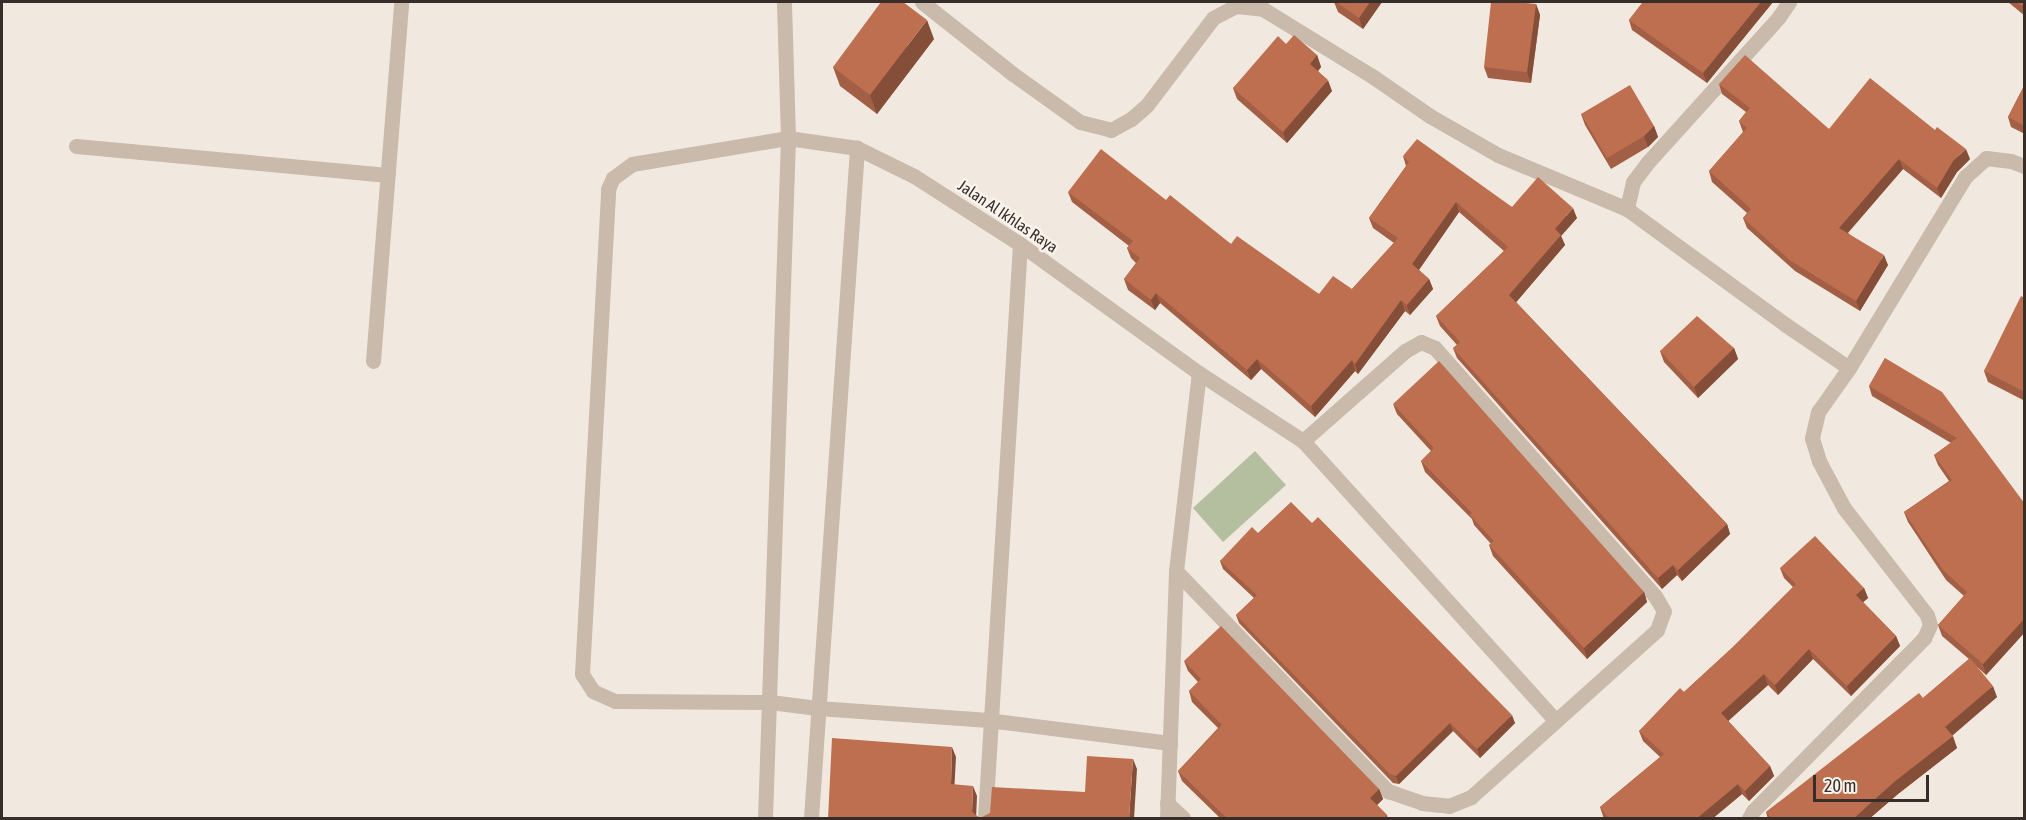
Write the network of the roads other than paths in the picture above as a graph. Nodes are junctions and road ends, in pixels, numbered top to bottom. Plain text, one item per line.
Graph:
1 (401, 2) edge
2 (784, 2) edge
3 (922, 2) edge
4 (1789, 2) edge
5 (1237, 4) edge
6 (788, 138) junction
7 (76, 146) dead end
8 (857, 148) junction
9 (2025, 166) edge
10 (388, 175) junction
11 (1627, 209) junction
12 (1020, 244) junction
13 (373, 361) dead end
14 (1849, 368) junction
15 (1199, 373) junction
16 (1303, 441) junction
17 (1176, 571) junction
18 (770, 702) junction
19 (817, 708) junction
20 (989, 720) junction
21 (1555, 720) junction
22 (1170, 743) junction
23 (1167, 811) edge
24 (765, 819) edge
25 (811, 819) edge
26 (985, 819) edge
27 (1183, 819) edge
28 (1749, 819) edge

1 - 10 street
2 - 6 street
3 - 5 street
4 - 11 street
5 - 11 street
6 - 8 street, Jalan Al Ikhlas Raya
6 - 18 street
6 - 18 street, Jalan Al Ikhlas Raya
7 - 10 street
8 - 12 street, Jalan Al Ikhlas Raya
8 - 19 street
9 - 14 street
10 - 13 street
11 - 14 street
12 - 15 street, Jalan Al Ikhlas Raya
12 - 20 street
14 - 28 street
15 - 16 street, Jalan Al Ikhlas Raya
15 - 17 street
16 - 21 street, Jalan Al Ikhlas Raya
16 - 21 street
17 - 21 street
17 - 22 street
18 - 19 street, Jalan Al Ikhlas Raya
18 - 24 street
19 - 20 street, Jalan Al Ikhlas Raya
19 - 25 street
20 - 22 street, Jalan Al Ikhlas Raya
20 - 26 street
22 - 23 street
23 - 27 street

